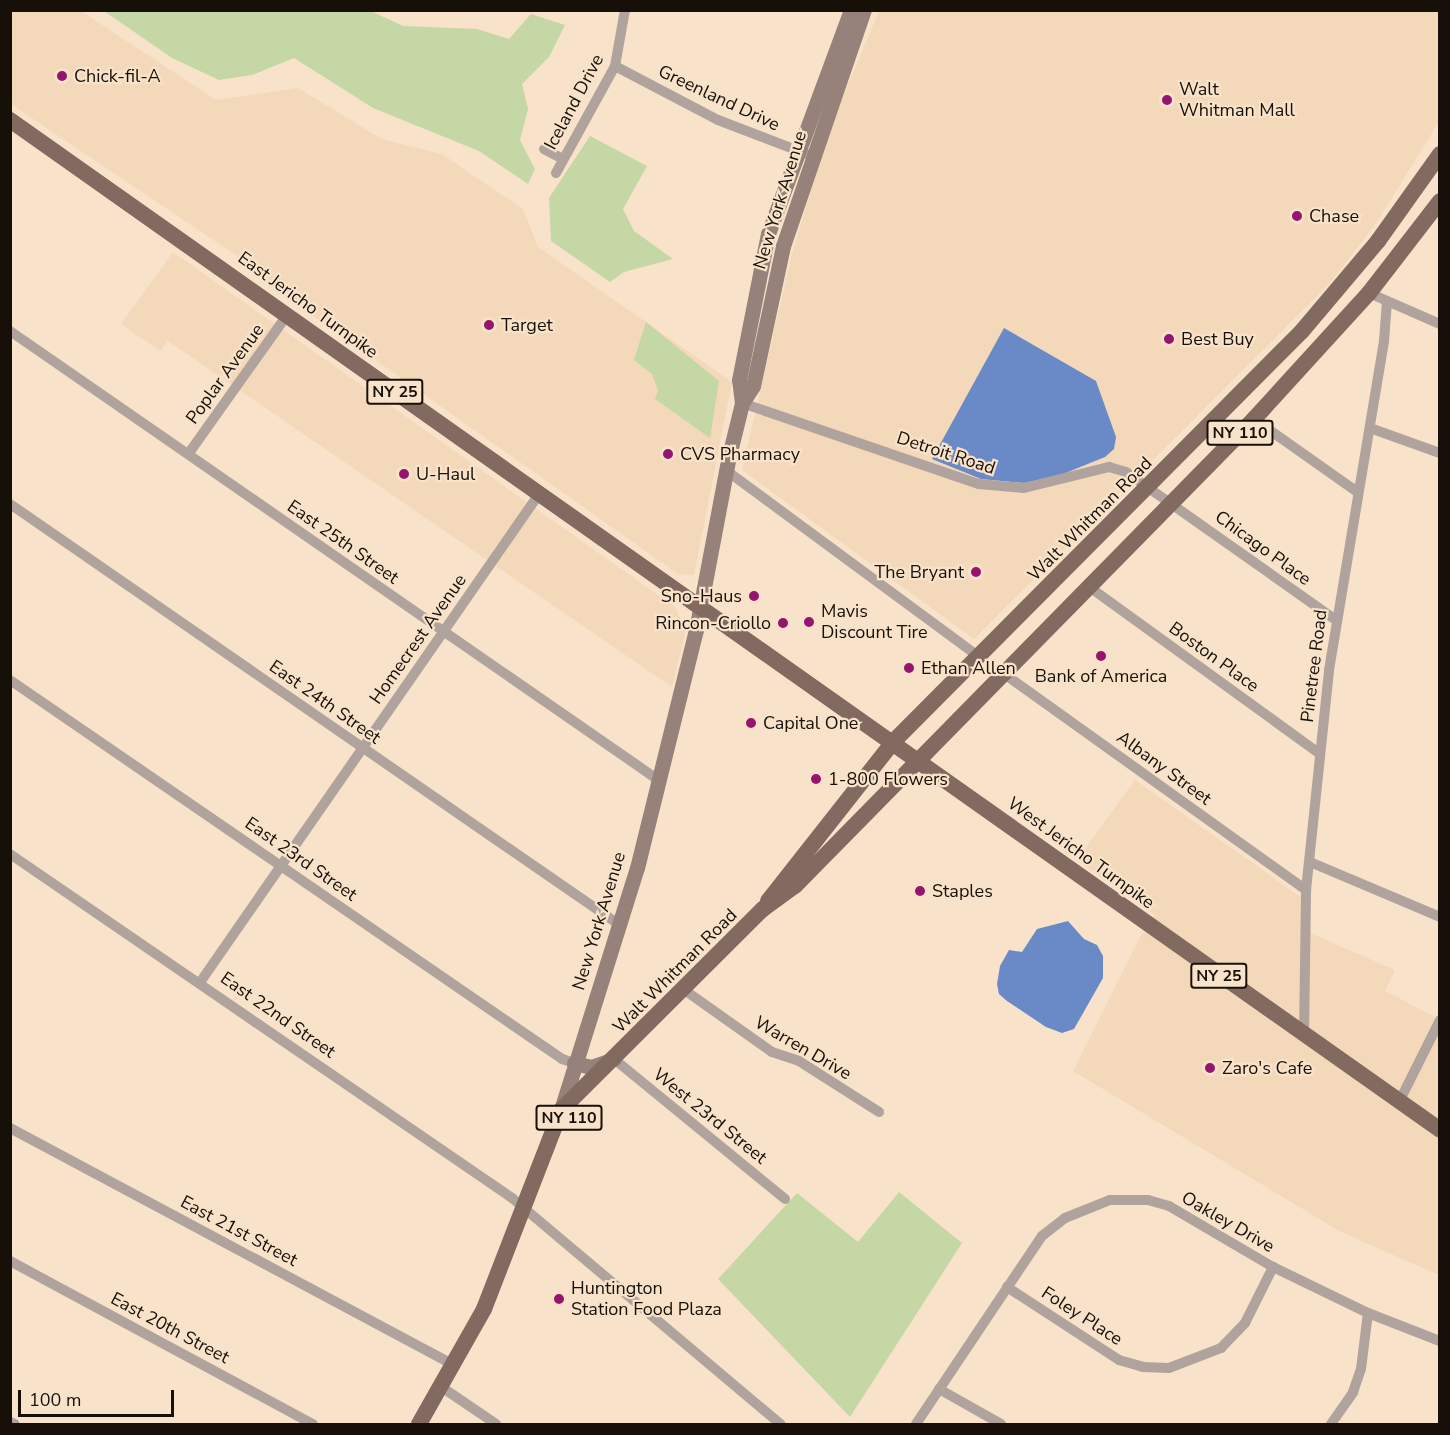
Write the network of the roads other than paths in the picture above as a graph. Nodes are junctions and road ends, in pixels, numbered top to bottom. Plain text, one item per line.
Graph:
1 (625, 10) edge
2 (851, 10) edge
3 (864, 10) edge
4 (615, 66) junction
5 (10, 120) edge
6 (544, 149) dead end
7 (797, 150) junction
8 (1440, 153) edge
9 (812, 156) junction
10 (563, 159) junction
11 (556, 173) dead end
12 (1440, 201) edge
13 (1404, 206) junction
14 (1348, 278) junction
15 (1369, 293) junction
16 (1387, 301) junction
17 (287, 315) junction
18 (1440, 324) edge
19 (10, 331) edge
20 (1332, 336) junction
21 (742, 403) junction
22 (1254, 419) junction
23 (1370, 428) junction
24 (189, 453) junction
25 (1440, 453) edge
26 (727, 471) junction
27 (1150, 488) junction
28 (1356, 491) junction
29 (539, 494) junction
30 (1171, 502) junction
31 (10, 504) edge
32 (1089, 586) junction
33 (700, 608) junction
34 (1336, 620) junction
35 (443, 631) junction
36 (979, 657) junction
37 (1003, 673) junction
38 (10, 680) edge
39 (894, 741) junction
40 (362, 748) junction
41 (1320, 754) junction
42 (916, 758) junction
43 (657, 779) junction
44 (10, 854) edge
45 (1310, 862) junction
46 (282, 865) junction
47 (1306, 890) junction
48 (763, 909) junction
49 (1440, 917) edge
50 (621, 926) junction
51 (201, 981) junction
52 (683, 989) junction
53 (1440, 1020) edge
54 (1304, 1037) junction
55 (614, 1059) junction
56 (574, 1063) junction
57 (1399, 1102) junction
58 (561, 1110) junction
59 (879, 1113) dead end
60 (10, 1128) edge
61 (1440, 1130) edge
62 (534, 1182) junction
63 (785, 1199) dead end
64 (524, 1209) junction
65 (10, 1261) edge
66 (1273, 1267) junction
67 (1007, 1287) junction
68 (1368, 1313) junction
69 (1440, 1341) edge
70 (452, 1364) junction
71 (440, 1386) junction
72 (939, 1389) junction
73 (10, 1422) edge
74 (15, 1425) edge
75 (313, 1425) edge
76 (419, 1425) edge
77 (496, 1425) edge
78 (780, 1425) edge
79 (916, 1425) edge
80 (1001, 1425) edge
81 (1331, 1425) edge

1 - 4 street, Iceland Drive
2 - 7 street, New York Avenue
3 - 9 street, New York Avenue
4 - 7 street, Greenland Drive
4 - 10 street, Iceland Drive
5 - 17 main road, East Jericho Turnpike / NY 25
6 - 10 street
7 - 9 street, Greenland Drive
7 - 21 street, New York Avenue
8 - 13 main road, Walt Whitman Road / NY 110
9 - 21 street, New York Avenue
10 - 11 street, Iceland Drive
12 - 15 main road, Walt Whitman Road / NY 110
13 - 14 main road, Walt Whitman Road / NY 110
13 - 15 main road
14 - 20 main road
14 - 27 main road, Walt Whitman Road / NY 110
15 - 16 street
15 - 20 main road, Walt Whitman Road / NY 110
16 - 18 street
16 - 23 street, Pinetree Road
17 - 24 street, Poplar Avenue
17 - 29 main road, East Jericho Turnpike / NY 25
19 - 24 street, East 25th Street
20 - 22 main road, Walt Whitman Road / NY 110
21 - 26 street, New York Avenue
21 - 27 street, Detroit Road
22 - 28 street
22 - 30 main road, Walt Whitman Road / NY 110
23 - 25 street
23 - 28 street, Pinetree Road
24 - 35 street, East 25th Street
26 - 33 street, New York Avenue
26 - 36 street
27 - 30 street, Detroit Road
27 - 36 main road, Walt Whitman Road / NY 110
28 - 34 street, Pinetree Road
29 - 33 main road, East Jericho Turnpike / NY 25
29 - 35 street, Homecrest Avenue
30 - 32 main road, Walt Whitman Road / NY 110
30 - 34 street, Chicago Place
31 - 40 street, East 24th Street
32 - 37 main road, Walt Whitman Road / NY 110
32 - 41 street, Boston Place
33 - 39 main road, West Jericho Turnpike / NY 25
33 - 43 street, New York Avenue
34 - 41 street, Pinetree Road
35 - 40 street, Homecrest Avenue
35 - 43 street, East 25th Street
36 - 39 main road, Walt Whitman Road / NY 110
37 - 42 main road, Walt Whitman Road / NY 110
37 - 47 street, Albany Street
38 - 46 street, East 23rd Street
39 - 42 main road, West Jericho Turnpike / NY 25
39 - 48 main road, Walt Whitman Road / NY 110
40 - 46 street, Homecrest Avenue
40 - 50 street, East 24th Street
41 - 45 street, Pinetree Road
42 - 48 main road, Walt Whitman Road / NY 110
42 - 54 main road, West Jericho Turnpike / NY 25
43 - 50 street, New York Avenue
44 - 51 street, East 22nd Street
45 - 47 street, Pinetree Road
45 - 49 street
46 - 51 street, Homecrest Avenue
46 - 56 street, East 23rd Street
47 - 54 street, Pinetree Road
48 - 52 main road, Walt Whitman Road / NY 110
50 - 56 street, New York Avenue
51 - 64 street, East 22nd Street
52 - 55 main road, Walt Whitman Road / NY 110
52 - 59 street, Warren Drive
53 - 57 street
54 - 57 main road, West Jericho Turnpike / NY 25
55 - 56 street
55 - 58 main road, Walt Whitman Road / NY 110
55 - 62 main road, Walt Whitman Road / NY 110
55 - 63 street, West 23rd Street
56 - 58 street, New York Avenue
57 - 61 main road, West Jericho Turnpike / NY 25
58 - 62 main road, New York Avenue / NY 110
60 - 70 street, East 21st Street
62 - 64 main road, New York Avenue / NY 110
64 - 70 main road, New York Avenue / NY 110
64 - 78 street, East 22nd Street
65 - 75 street, East 20th Street
66 - 67 street, Oakley Drive
66 - 67 street, Foley Place
66 - 68 street, Oakley Drive
67 - 72 street, Oakley Drive
68 - 69 street, Oakley Drive
68 - 81 street
70 - 71 main road, New York Avenue / NY 110
71 - 76 main road, New York Avenue / NY 110
71 - 77 street
72 - 79 street, Oakley Drive
72 - 80 street
73 - 74 street

